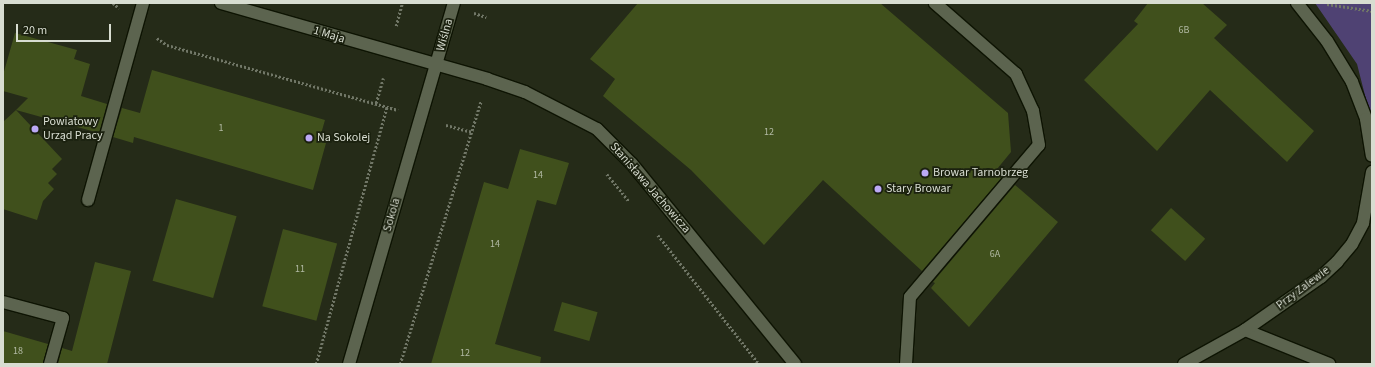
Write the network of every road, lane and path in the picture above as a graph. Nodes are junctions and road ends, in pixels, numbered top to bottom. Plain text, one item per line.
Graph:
1 (113, 3) edge
2 (143, 3) edge
3 (221, 3) edge
4 (402, 3) edge
5 (422, 3) edge
6 (428, 3) edge
7 (454, 3) edge
8 (935, 3) edge
9 (1297, 3) edge
10 (1324, 4) edge
11 (1372, 11) edge
12 (473, 13) dead end
13 (486, 17) dead end
14 (137, 22) junction
15 (396, 26) dead end
16 (436, 66) junction
17 (382, 78) dead end
18 (488, 99) dead end
19 (376, 103) junction
20 (387, 107) junction
21 (398, 110) dead end
22 (446, 125) dead end
23 (472, 132) junction
24 (1372, 156) edge
25 (603, 170) dead end
26 (1372, 172) edge
27 (88, 200) dead end
28 (632, 203) dead end
29 (1367, 225) edge
30 (655, 232) dead end
31 (3, 302) edge
32 (1245, 330) junction
33 (50, 364) edge
34 (316, 364) edge
35 (349, 364) edge
36 (400, 364) edge
37 (758, 364) edge
38 (795, 364) edge
39 (906, 364) edge
40 (1184, 364) edge
41 (1329, 364) edge

1 - 14 path
2 - 14 street
3 - 16 street, 1 Maja
4 - 15 path
5 - 6 path
7 - 16 street, Wiślna
8 - 39 street
9 - 24 street
10 - 11 path
12 - 13 path
14 - 19 path
14 - 27 street
16 - 35 street, Sokola
16 - 38 street, Stanisława Jachowicza
17 - 19 path
18 - 23 path
19 - 20 path
20 - 21 path
20 - 34 path
22 - 23 path
23 - 36 path
25 - 28 path
26 - 29 street, Przy Zalewie
29 - 32 street, Przy Zalewie
30 - 37 path
31 - 33 street
32 - 40 street, Przy Zalewie
32 - 41 street

